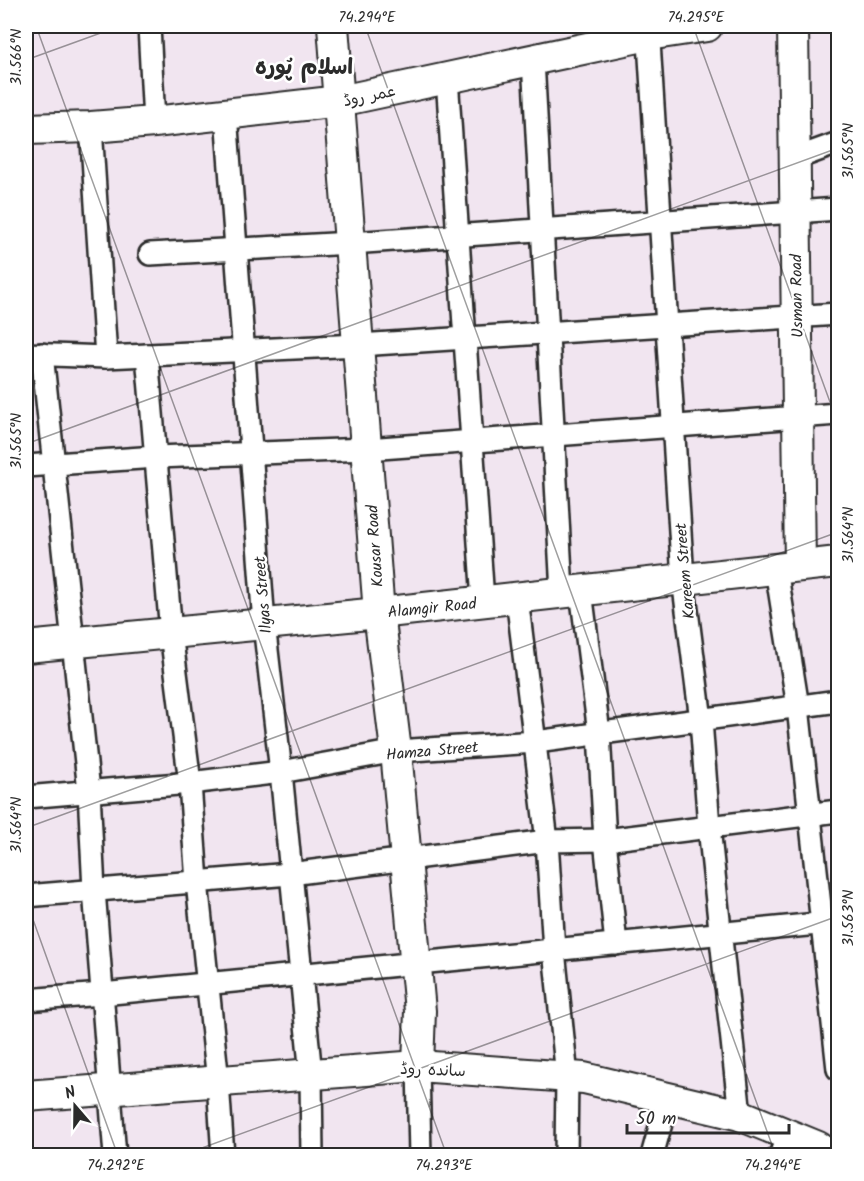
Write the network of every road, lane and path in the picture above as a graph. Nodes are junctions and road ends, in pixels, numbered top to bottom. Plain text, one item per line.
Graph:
1 (149, 26) edge
2 (333, 26) edge
3 (707, 26) edge
4 (793, 26) edge
5 (648, 30) edge
6 (533, 60) junction
7 (447, 78) junction
8 (340, 101) junction
9 (226, 114) junction
10 (154, 122) junction
11 (91, 127) junction
12 (26, 129) edge
13 (838, 142) edge
14 (794, 159) junction
15 (838, 208) edge
16 (795, 211) junction
17 (660, 221) junction
18 (543, 230) junction
19 (458, 236) junction
20 (351, 243) junction
21 (236, 250) junction
22 (150, 254) dead end
23 (838, 314) edge
24 (797, 317) junction
25 (666, 325) junction
26 (548, 333) junction
27 (465, 338) junction
28 (358, 345) junction
29 (243, 350) junction
30 (34, 354) edge
31 (147, 355) junction
32 (106, 357) junction
33 (838, 414) edge
34 (798, 418) junction
35 (673, 427) junction
36 (554, 435) junction
37 (472, 441) junction
38 (367, 449) junction
39 (251, 453) junction
40 (156, 457) junction
41 (54, 464) junction
42 (26, 466) edge
43 (838, 562) edge
44 (788, 568) junction
45 (682, 579) junction
46 (571, 592) junction
47 (517, 598) junction
48 (483, 601) junction
49 (380, 613) junction
50 (264, 624) junction
51 (171, 633) junction
52 (74, 642) junction
53 (26, 647) edge
54 (838, 701) edge
55 (798, 707) junction
56 (701, 720) junction
57 (599, 734) junction
58 (536, 742) junction
59 (396, 751) junction
60 (281, 772) junction
61 (190, 783) junction
62 (89, 791) junction
63 (26, 796) edge
64 (838, 810) edge
65 (809, 814) junction
66 (709, 827) junction
67 (606, 840) junction
68 (547, 841) junction
69 (407, 861) junction
70 (290, 874) junction
71 (197, 882) junction
72 (94, 890) junction
73 (26, 896) edge
74 (831, 923) edge
75 (720, 934) junction
76 (616, 944) junction
77 (554, 950) junction
78 (415, 963) junction
79 (301, 975) junction
80 (207, 983) junction
81 (102, 994) junction
82 (26, 1000) edge
83 (418, 1066) junction
84 (838, 1069) edge
85 (311, 1075) junction
86 (567, 1077) junction
87 (218, 1082) junction
88 (111, 1090) junction
89 (26, 1096) edge
90 (668, 1098) junction
91 (740, 1115) junction
92 (784, 1146) edge
93 (115, 1155) edge
94 (223, 1155) edge
95 (312, 1155) edge
96 (420, 1155) edge
97 (566, 1155) edge
98 (652, 1155) edge
99 (829, 1155) edge

1 - 10 street
2 - 8 street, Kousar Road
3 - 5 street, عمر روڈ
4 - 14 street, Usman Road
5 - 6 street, عمر روڈ
5 - 17 street, Kareem Street
6 - 7 street, عمر روڈ
6 - 18 street
7 - 8 street, عمر روڈ
7 - 19 street
8 - 9 street, عمر روڈ
8 - 20 street, Kousar Road
9 - 10 street, عمر روڈ
9 - 21 street, Ilyas Street
10 - 11 street, عمر روڈ
11 - 12 street, عمر روڈ
11 - 32 street
13 - 14 street
14 - 16 street, Usman Road
15 - 16 street
16 - 17 street
16 - 24 street, Usman Road
17 - 18 street
17 - 25 street, Kareem Street
18 - 19 street
18 - 26 street
19 - 20 street
19 - 27 street
20 - 21 street
20 - 28 street, Kousar Road
21 - 22 street
21 - 29 street, Ilyas Street
23 - 24 street
24 - 25 street
24 - 34 street, Usman Road
25 - 26 street
25 - 35 street, Kareem Street
26 - 27 street
26 - 36 street
27 - 28 street
27 - 37 street
28 - 29 street
28 - 38 street, Kousar Road
29 - 31 street
29 - 39 street, Ilyas Street
30 - 32 street
30 - 41 street
31 - 32 street
31 - 40 street
33 - 34 street
34 - 35 street
34 - 44 street, Usman Road
35 - 36 street
35 - 45 street, Kareem Street
36 - 37 street
36 - 46 street
37 - 38 street
37 - 48 street
38 - 39 street
38 - 49 street, Kousar Road
39 - 40 street
39 - 50 street, Ilyas Street
40 - 41 street
40 - 51 street
41 - 42 street
41 - 52 street
43 - 44 street, Alamgir Road
44 - 45 street, Alamgir Road
44 - 55 street
45 - 46 street, Alamgir Road
45 - 56 street, Kareem Street
46 - 47 street, Alamgir Road
46 - 57 street
47 - 48 street, Alamgir Road
47 - 58 street
48 - 49 street, Alamgir Road
49 - 50 street, Alamgir Road
49 - 59 street, Kousar Road
50 - 51 street, Alamgir Road
50 - 60 street, Ilyas Street
51 - 52 street, Alamgir Road
51 - 61 street
52 - 53 street, Alamgir Road
52 - 62 street
54 - 55 street, Hamza Street
55 - 56 street, Hamza Street
55 - 65 street
56 - 57 street, Hamza Street
56 - 66 street, Kareem Street
57 - 58 street, Hamza Street
57 - 67 street
58 - 59 street, Hamza Street
58 - 68 street
59 - 60 street, Hamza Street
59 - 69 street, Kousar Road
60 - 61 street, Hamza Street
60 - 70 street, Ilyas Street
61 - 62 street, Hamza Street
61 - 71 street
62 - 63 street, Hamza Street
62 - 72 street
64 - 65 street
65 - 66 street
65 - 74 street
66 - 67 street
66 - 75 street, Kareem Street
67 - 68 street
67 - 76 street
68 - 69 street
68 - 77 street
69 - 70 street
69 - 78 street, Kousar Road
70 - 71 street
70 - 79 street, Ilyas Street
71 - 72 street
71 - 80 street
72 - 73 street
72 - 81 street
74 - 75 street
74 - 84 street
75 - 76 street
75 - 91 street, Kareem Street
76 - 77 street
77 - 78 street
77 - 86 street
78 - 79 street
78 - 83 street, Kousar Road
79 - 80 street
79 - 85 street, Ilyas Street
80 - 81 street
80 - 87 street
81 - 82 street
81 - 88 street
83 - 85 street, ساندہ روڈ
83 - 86 street, ساندہ روڈ
83 - 96 street
85 - 87 street, ساندہ روڈ
85 - 95 street, Ilyas Street
86 - 90 street, ساندہ روڈ
86 - 97 street
87 - 88 street, ساندہ روڈ
87 - 94 street
88 - 89 street, ساندہ روڈ
88 - 93 street
90 - 91 street, ساندہ روڈ
90 - 98 street
91 - 92 street, ساندہ روڈ
92 - 99 street, ساندہ روڈ

